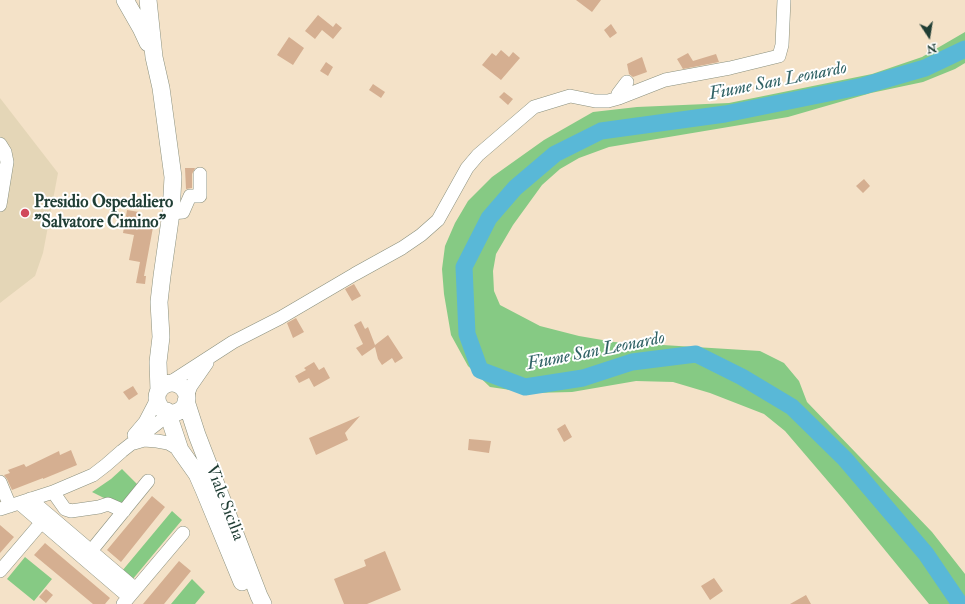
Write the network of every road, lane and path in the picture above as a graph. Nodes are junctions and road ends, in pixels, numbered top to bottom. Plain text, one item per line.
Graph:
1 (125, 0) edge
2 (148, 0) edge
3 (784, 0) edge
4 (154, 57) junction
5 (627, 82) dead end
6 (619, 98) junction
7 (0, 144) edge
8 (200, 174) dead end
9 (0, 204) edge
10 (171, 213) junction
11 (213, 354) junction
12 (172, 398) junction
13 (126, 447) junction
14 (180, 450) junction
15 (148, 481) dead end
16 (0, 482) edge
17 (53, 492) junction
18 (15, 504) edge
19 (124, 511) junction
20 (41, 523) junction
21 (182, 533) dead end
22 (92, 551) junction
23 (0, 571) edge
24 (132, 593) junction
25 (123, 604) edge
26 (251, 604) edge
27 (263, 604) edge

1 - 4 main road
2 - 4 main road
3 - 6 street
4 - 10 main road
5 - 6 street
6 - 11 street
7 - 9 street
8 - 10 street
10 - 12 main road
11 - 12 street
11 - 12 street
12 - 13 street
12 - 13 street
12 - 14 main road, Viale Sicilia
12 - 27 main road, Viale Sicilia
13 - 14 street
13 - 17 street
14 - 26 main road, Viale Sicilia
15 - 19 street
16 - 18 street
17 - 18 street
17 - 19 street
18 - 20 street
18 - 22 street
19 - 22 street
20 - 23 street
20 - 24 street
21 - 24 street
22 - 24 street
24 - 25 street

